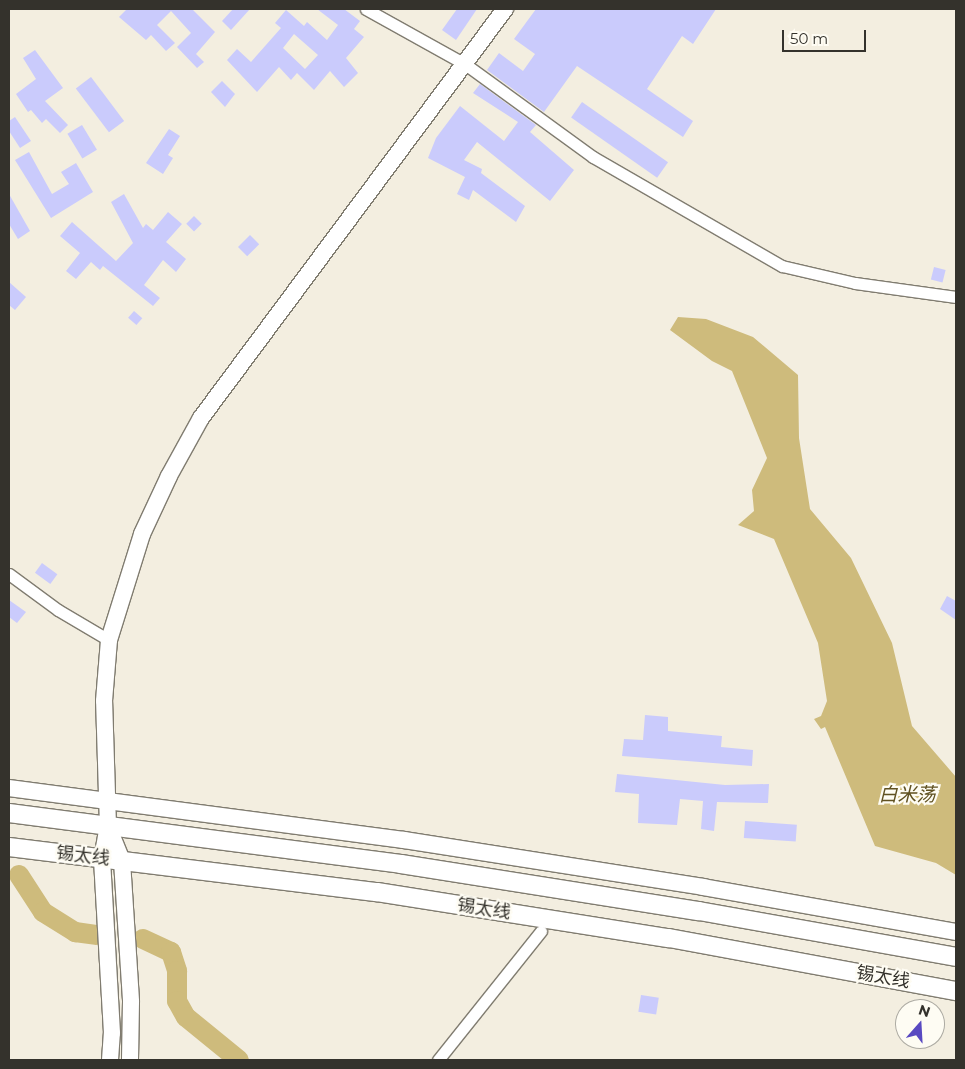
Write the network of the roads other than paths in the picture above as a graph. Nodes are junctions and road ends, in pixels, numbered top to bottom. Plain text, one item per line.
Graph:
1 (366, 9) edge
2 (505, 9) edge
3 (465, 64) junction
4 (956, 297) edge
5 (9, 574) edge
6 (109, 640) junction
7 (9, 788) edge
8 (107, 801) junction
9 (9, 813) edge
10 (108, 826) junction
11 (9, 847) edge
12 (102, 859) junction
13 (122, 861) junction
14 (541, 931) dead end
15 (956, 932) edge
16 (956, 957) edge
17 (956, 991) edge
18 (110, 1060) edge
19 (130, 1060) edge
20 (438, 1060) edge

1 - 3 street
2 - 3 main road
3 - 4 street
3 - 6 main road
5 - 6 street
6 - 8 main road
7 - 8 main road
8 - 10 main road
8 - 15 main road
9 - 10 main road, 锡太线
10 - 12 main road
10 - 13 main road
10 - 16 main road, 锡太线
11 - 12 main road, 锡太线
12 - 13 main road, 锡太线
12 - 18 main road
13 - 17 main road, 锡太线
13 - 19 main road
14 - 20 street

